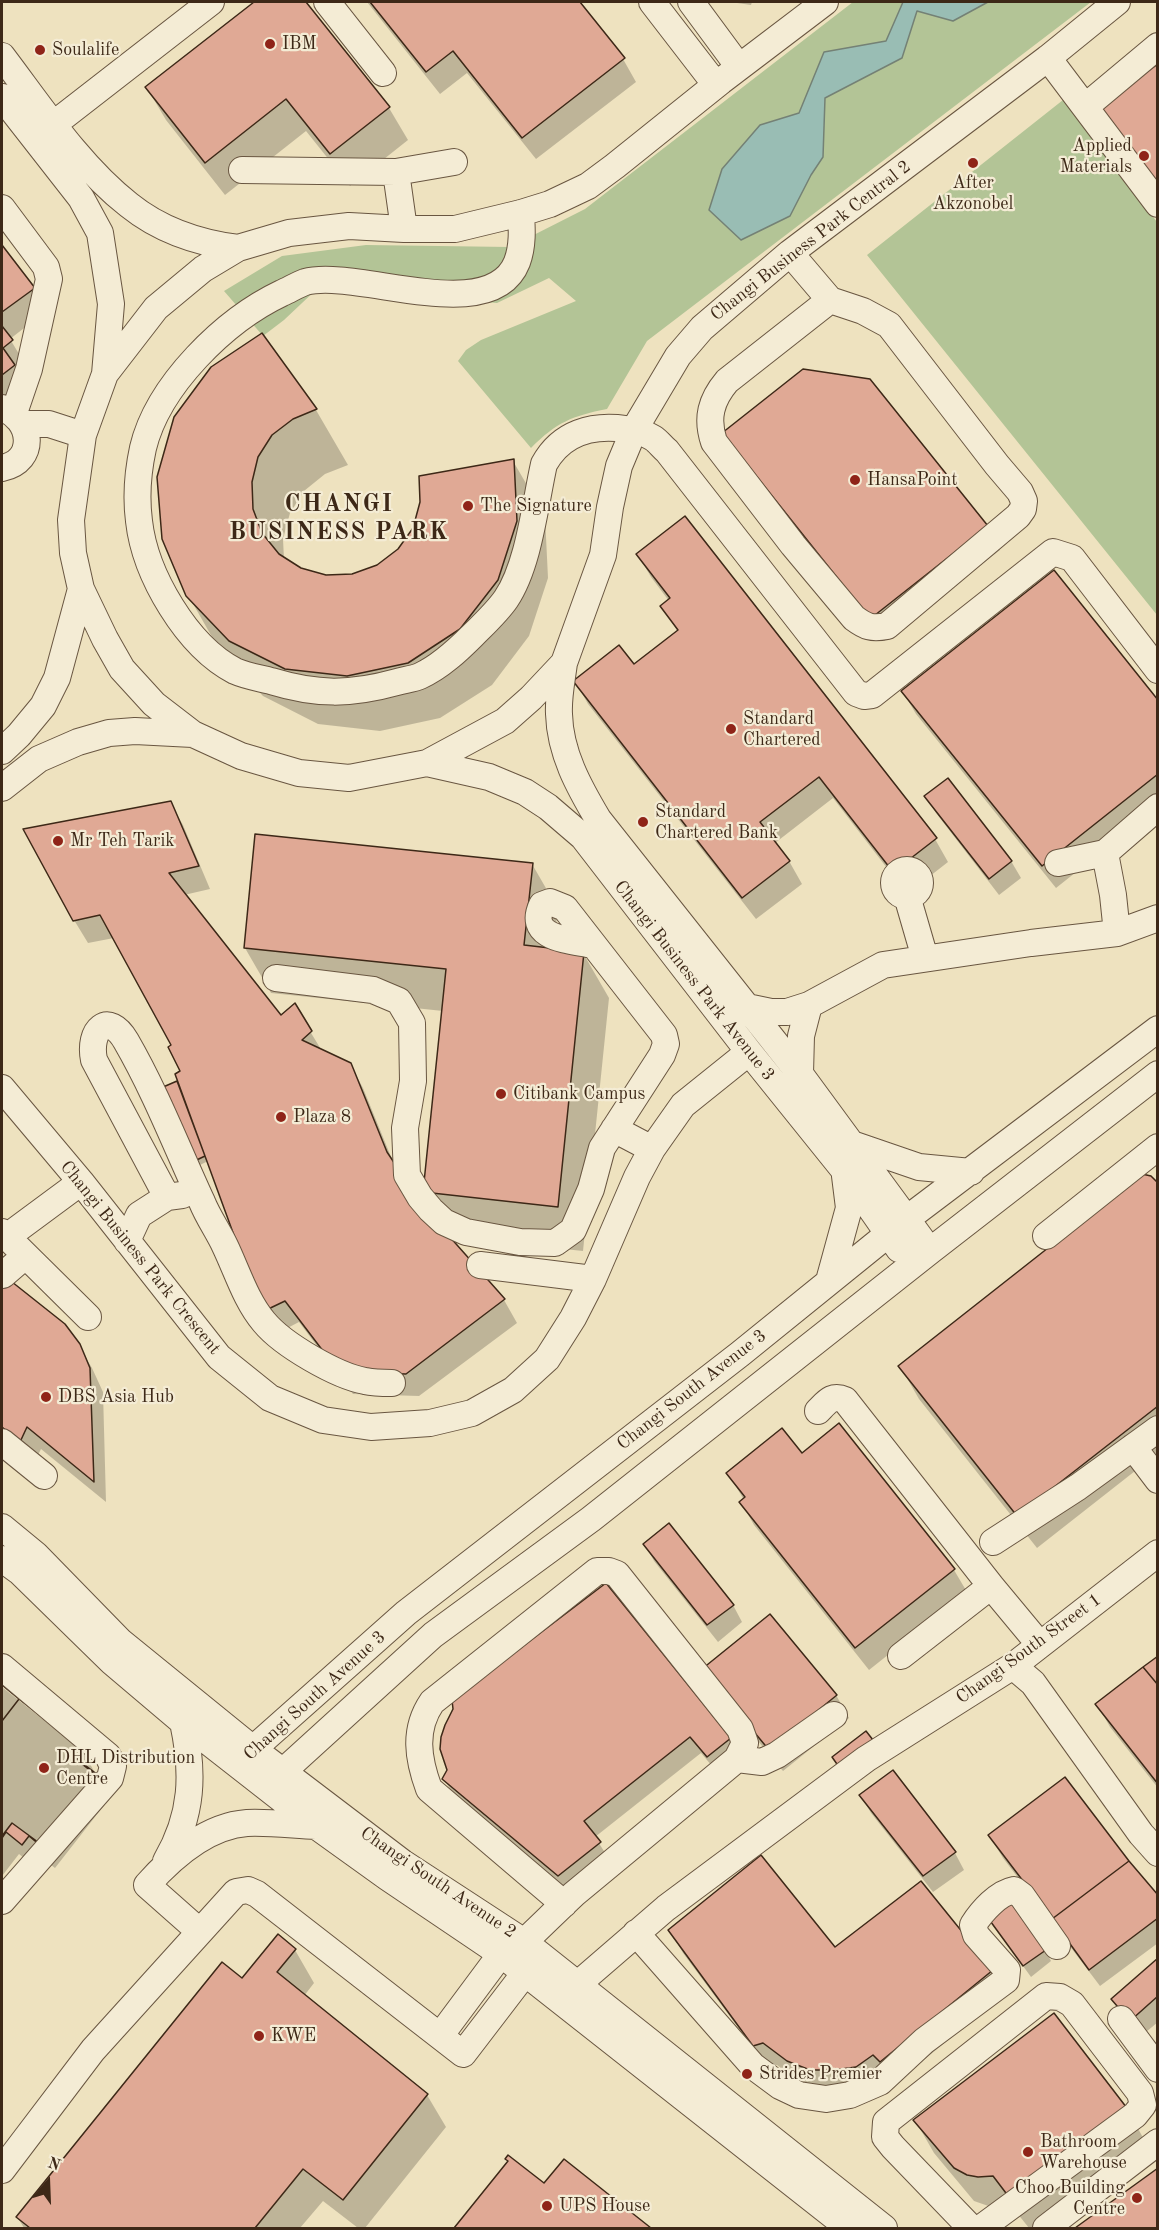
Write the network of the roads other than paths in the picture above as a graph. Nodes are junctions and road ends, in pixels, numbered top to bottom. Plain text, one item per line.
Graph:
1 (211, 2) edge
2 (327, 2) edge
3 (652, 2) edge
4 (691, 2) edge
5 (825, 2) edge
6 (1117, 2) edge
7 (1158, 46) edge
8 (2, 56) edge
9 (1048, 58) junction
10 (739, 67) junction
11 (383, 73) dead end
12 (716, 85) junction
13 (2, 97) edge
14 (1085, 106) junction
15 (54, 124) junction
16 (454, 162) dead end
17 (242, 170) dead end
18 (396, 172) junction
19 (1158, 204) edge
20 (2, 208) edge
21 (521, 213) junction
22 (404, 230) junction
23 (238, 248) junction
24 (790, 253) junction
25 (830, 300) junction
26 (105, 374) junction
27 (13, 415) edge
28 (634, 430) junction
29 (83, 435) junction
30 (2, 468) edge
31 (81, 590) junction
32 (564, 663) junction
33 (1158, 670) edge
34 (193, 734) junction
35 (2, 751) edge
36 (427, 763) junction
37 (2, 788) edge
38 (1158, 807) edge
39 (1105, 853) junction
40 (1058, 863) dead end
41 (907, 896) dead end
42 (1158, 918) edge
43 (1117, 933) junction
44 (593, 945) dead end
45 (925, 958) junction
46 (276, 978) dead end
47 (809, 1005) junction
48 (747, 1007) junction
49 (1158, 1029) edge
50 (749, 1052) junction
51 (800, 1074) junction
52 (1158, 1074) edge
53 (2, 1088) edge
54 (614, 1129) junction
55 (852, 1144) junction
56 (1158, 1147) edge
57 (652, 1149) junction
58 (844, 1170) junction
59 (971, 1172) junction
60 (81, 1182) junction
61 (167, 1197) junction
62 (203, 1205) junction
63 (898, 1227) junction
64 (5, 1234) edge
65 (1046, 1236) dead end
66 (127, 1241) junction
67 (26, 1256) junction
68 (920, 1258) junction
69 (480, 1265) dead end
70 (3, 1275) dead end
71 (593, 1279) junction
72 (829, 1281) junction
73 (88, 1317) dead end
74 (392, 1383) dead end
75 (818, 1411) dead end
76 (1158, 1429) edge
77 (2, 1442) edge
78 (1133, 1447) junction
79 (44, 1476) dead end
80 (1158, 1480) edge
81 (2, 1527) edge
82 (993, 1542) dead end
83 (1158, 1553) edge
84 (2, 1559) edge
85 (991, 1586) junction
86 (1040, 1644) junction
87 (901, 1656) dead end
88 (1013, 1666) junction
89 (2, 1667) edge
90 (834, 1715) dead end
91 (183, 1722) junction
92 (246, 1757) junction
93 (737, 1759) junction
94 (274, 1779) junction
95 (316, 1826) junction
96 (1158, 1853) edge
97 (163, 1867) junction
98 (2, 1901) edge
99 (564, 1904) junction
100 (199, 1931) junction
101 (636, 1932) junction
102 (525, 1942) junction
103 (1057, 1946) dead end
104 (501, 1954) junction
105 (525, 1973) junction
106 (578, 1984) junction
107 (1121, 2019) dead end
108 (440, 2036) junction
109 (1158, 2069) edge
110 (1158, 2142) edge
111 (2, 2170) edge
112 (847, 2222) edge
113 (884, 2229) edge
114 (971, 2229) edge
115 (981, 2229) edge
116 (1046, 2229) edge

1 - 15 street
2 - 11 street
3 - 12 street
4 - 10 street
5 - 10 street
6 - 9 street, Changi Business Park Central 2
7 - 14 street
8 - 15 street
9 - 14 street
9 - 24 street, Changi Business Park Central 2
10 - 12 street
12 - 21 street
13 - 26 street
14 - 19 street
15 - 23 street
16 - 18 street
17 - 18 street
18 - 22 street
20 - 27 street
21 - 22 street
21 - 28 street
22 - 23 street
23 - 26 street
24 - 25 street
24 - 28 street, Changi Business Park Central 2
25 - 25 street
26 - 29 street
27 - 29 street
27 - 30 street
28 - 32 street, Changi Business Park Central 2
28 - 33 street
29 - 31 street
31 - 34 street, Changi Business Park Central 2
31 - 35 street
32 - 36 street, Changi Business Park Central 2
32 - 48 street, Changi Business Park Avenue 3
34 - 36 street, Changi Business Park Central 2
34 - 37 street
36 - 50 street, Changi Business Park Avenue 3
38 - 39 street
39 - 40 street
39 - 43 street
41 - 45 street
42 - 43 street
43 - 45 street
44 - 54 street
45 - 47 street
46 - 54 street
47 - 48 street
47 - 51 street
48 - 51 street, Changi Business Park Avenue 3
49 - 59 street, Changi South Avenue 3
50 - 57 street, Changi Business Park Crescent
50 - 58 street, Changi Business Park Avenue 3
51 - 55 street, Changi Business Park Avenue 3
52 - 68 street, Changi South Avenue 3
53 - 60 street, Changi Business Park Crescent
54 - 57 street
55 - 59 street
55 - 63 street, Changi Business Park Avenue 3
56 - 65 street
57 - 71 street, Changi Business Park Crescent
58 - 63 street, Changi Business Park Avenue 3
58 - 72 street
59 - 63 street, Changi South Avenue 3
60 - 64 street
60 - 66 street, Changi Business Park Crescent
61 - 62 street
61 - 62 street
61 - 66 street
62 - 74 street
63 - 68 street, Changi Business Park Avenue 3
63 - 72 street, Changi South Avenue 3
64 - 67 street
66 - 71 street, Changi Business Park Crescent
67 - 70 street
67 - 73 street
68 - 94 street, Changi South Avenue 3
69 - 71 street
72 - 92 street, Changi South Avenue 3
75 - 85 street
76 - 78 street
77 - 79 street
78 - 80 street
78 - 82 street
81 - 92 street, Changi South Avenue 2
83 - 86 street, Changi South Street 1
84 - 91 street, Changi South Avenue 2
85 - 86 street
85 - 87 street
86 - 88 street, Changi South Street 1
88 - 96 street
88 - 101 street, Changi South Street 1
89 - 98 street
90 - 93 street
91 - 92 street, Changi South Avenue 2
91 - 97 street
92 - 94 street, Changi South Avenue 2
93 - 99 street
93 - 99 street
94 - 95 street, Changi South Avenue 2
94 - 102 street, Changi South Avenue 2
95 - 97 street
95 - 104 street, Changi South Avenue 2
97 - 100 street
99 - 102 street
100 - 108 street
100 - 111 street
101 - 103 street
101 - 106 street, Changi South Street 1
102 - 106 street, Changi South Avenue 2
104 - 105 street, Changi South Avenue 2
104 - 108 street
105 - 108 street
105 - 112 street, Changi South Avenue 2
106 - 112 street, Changi South Avenue 2
107 - 109 street
110 - 116 street
112 - 113 street, Changi South Avenue 2
114 - 115 street

